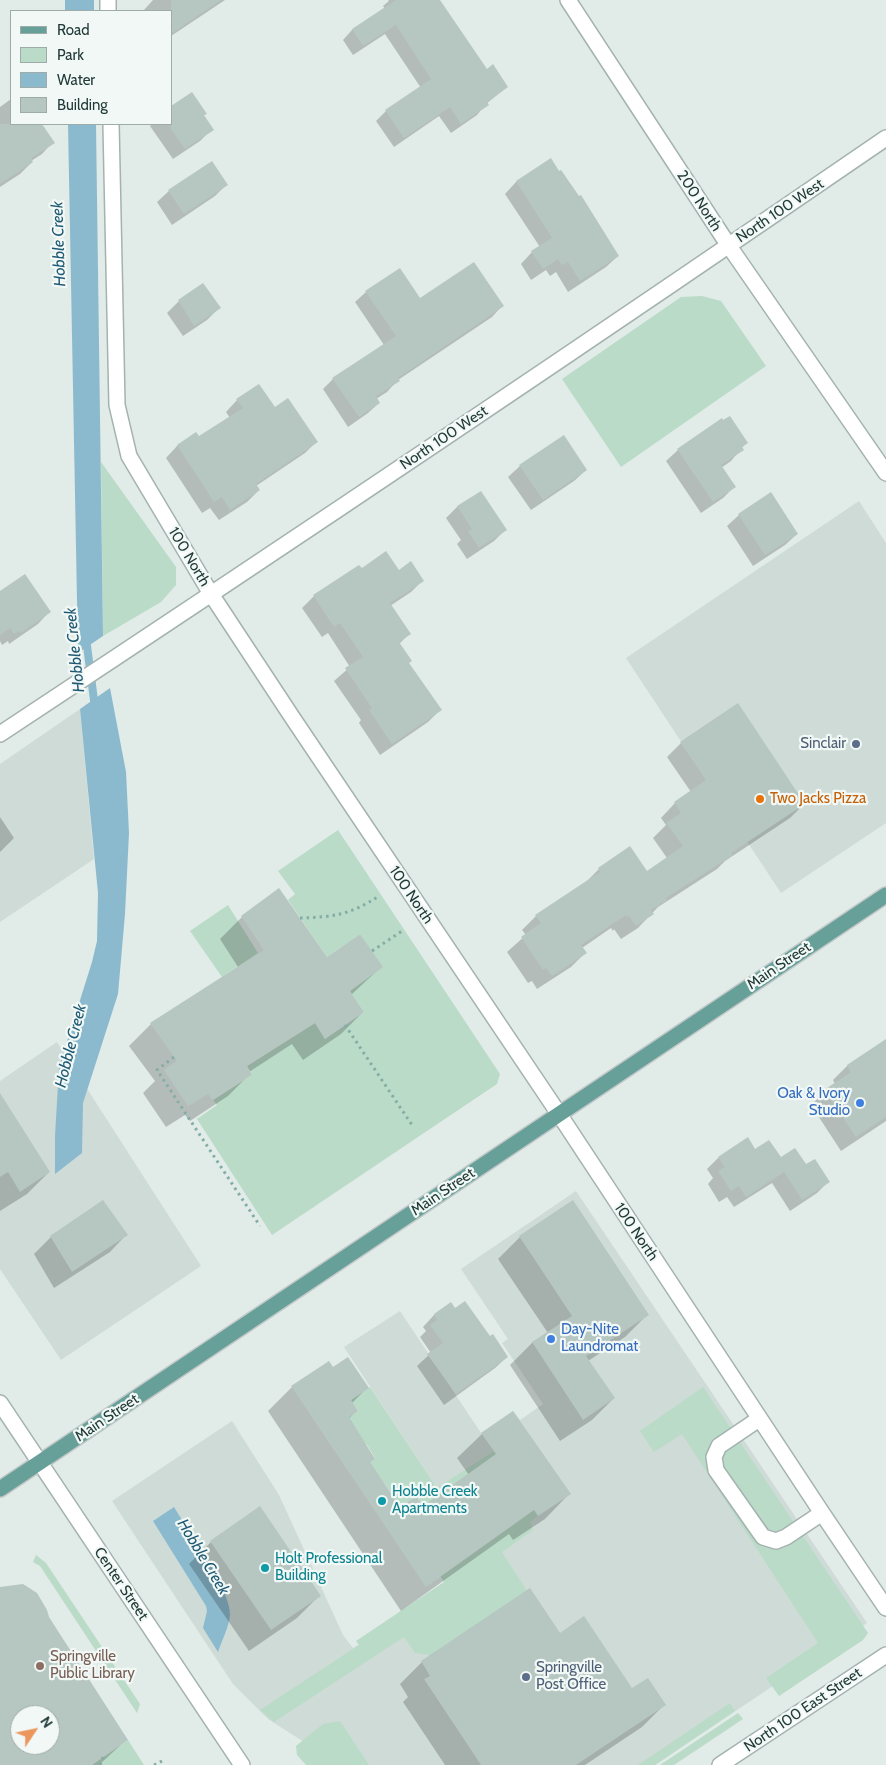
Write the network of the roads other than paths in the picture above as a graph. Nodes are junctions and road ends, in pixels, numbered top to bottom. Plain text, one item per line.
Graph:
1 (568, 0) edge
2 (111, 125) edge
3 (886, 138) edge
4 (729, 246) junction
5 (886, 473) edge
6 (211, 594) junction
7 (0, 734) edge
8 (886, 895) edge
9 (559, 1114) junction
10 (0, 1403) edge
11 (759, 1419) junction
12 (40, 1463) junction
13 (0, 1489) edge
14 (822, 1514) junction
15 (886, 1608) edge
16 (886, 1654) edge
17 (242, 1765) edge
18 (720, 1765) edge

1 - 4 street, 200 North
2 - 6 street, 100 North
3 - 4 street, North 100 West
4 - 5 street, 200 North
4 - 6 street, North 100 West
6 - 7 street, North 100 West
6 - 9 street, 100 North
8 - 9 main road, Main Street
9 - 11 street, 100 North
9 - 12 main road, Main Street
10 - 12 street, Center Street
11 - 14 street, 100 North
11 - 14 street
12 - 13 main road, Main Street
12 - 17 street, Center Street
14 - 15 street, 100 North
16 - 18 street, North 100 East Street

